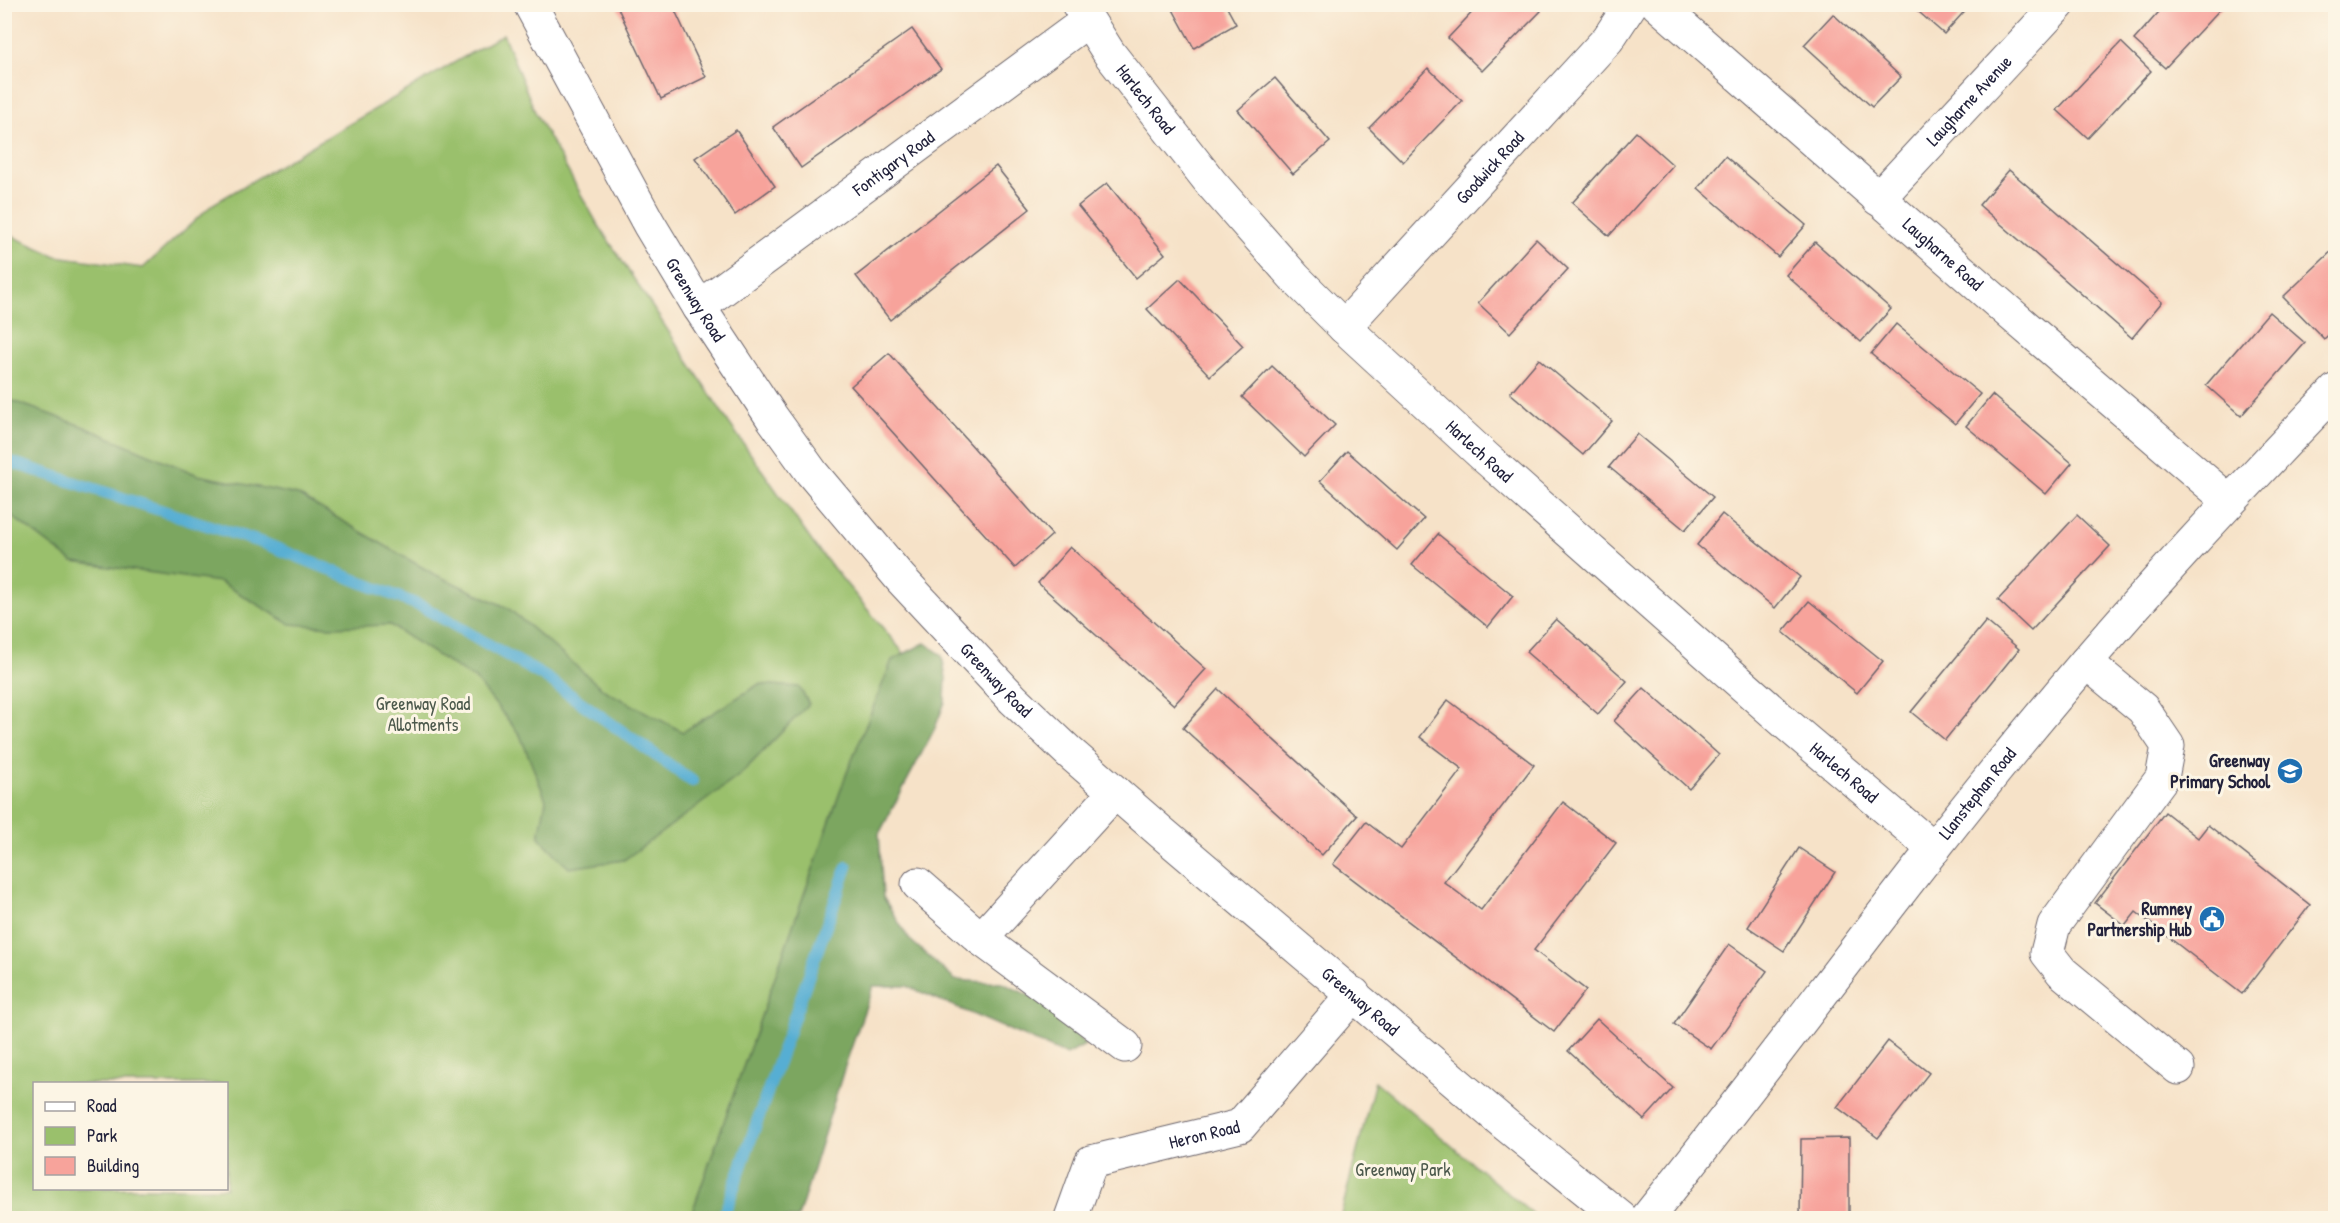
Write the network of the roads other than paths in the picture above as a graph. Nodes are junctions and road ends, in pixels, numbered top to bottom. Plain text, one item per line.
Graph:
1 (530, 4) edge
2 (1631, 4) edge
3 (1657, 4) edge
4 (2060, 4) edge
5 (1082, 13) edge
6 (1878, 199) junction
7 (699, 307) junction
8 (1344, 327) junction
9 (2336, 390) edge
10 (2229, 501) junction
11 (2086, 662) junction
12 (1115, 792) junction
13 (1934, 849) junction
14 (918, 884) dead end
15 (981, 939) junction
16 (1354, 994) junction
17 (1125, 1046) dead end
18 (2178, 1068) dead end
19 (1071, 1218) edge
20 (1621, 1218) edge
21 (1647, 1218) edge

1 - 7 street, Greenway Road
2 - 8 street, Goodwick Road
3 - 6 street, Laugharne Road
4 - 6 street, Laugharne Avenue
5 - 7 street, Fontigary Road
5 - 8 street, Harlech Road
6 - 10 street, Laugharne Road
7 - 12 street, Greenway Road
8 - 13 street, Harlech Road
9 - 10 street, Llanstephan Road
10 - 11 street, Llanstephan Road
11 - 13 street, Llanstephan Road
11 - 18 street
12 - 15 street
12 - 16 street, Greenway Road
13 - 21 street, Llanstephan Road
14 - 15 street
15 - 17 street
16 - 19 street, Heron Road
16 - 20 street, Greenway Road

